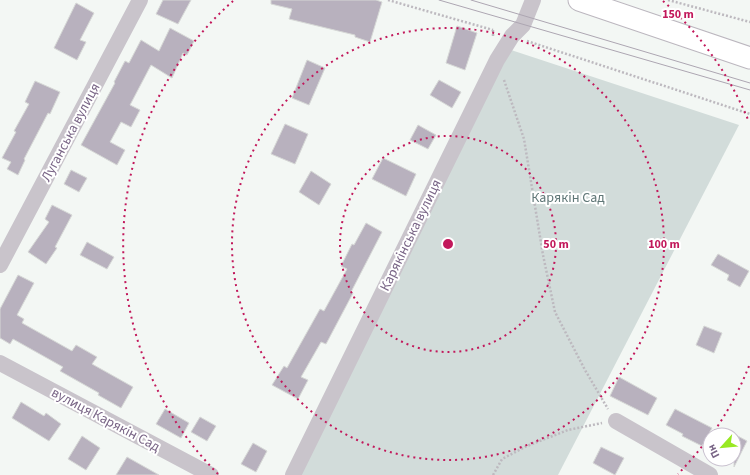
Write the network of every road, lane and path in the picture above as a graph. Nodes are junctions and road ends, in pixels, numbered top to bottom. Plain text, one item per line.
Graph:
1 (140, 0) edge
2 (388, 0) edge
3 (533, 0) edge
4 (578, 0) edge
5 (668, 0) edge
6 (616, 6) edge
7 (750, 22) edge
8 (493, 30) junction
9 (512, 36) junction
10 (750, 58) edge
11 (497, 60) junction
12 (750, 114) edge
13 (0, 265) edge
14 (0, 363) edge
15 (616, 420) junction
16 (211, 475) edge
17 (293, 475) edge
18 (493, 475) edge
19 (710, 475) edge

1 - 13 street, Луганська вулиця
2 - 8 path
3 - 9 street, Карякінська вулиця
4 - 6 main road
5 - 7 path
6 - 10 main road
8 - 9 path
8 - 11 path
9 - 11 street, Карякінська вулиця
9 - 12 path
11 - 15 path
11 - 17 street, Карякінська вулиця
14 - 16 street, вулиця Карякін Сад
15 - 18 path
15 - 19 street

